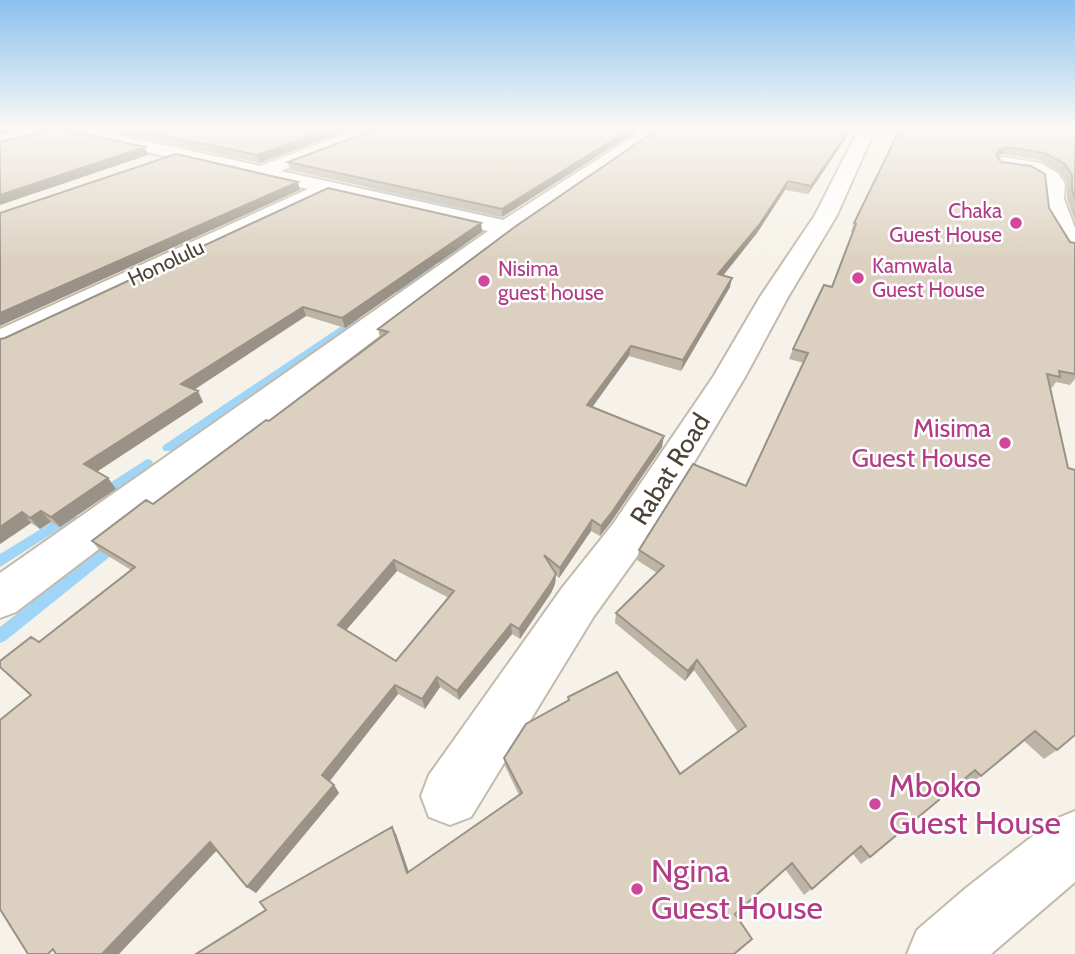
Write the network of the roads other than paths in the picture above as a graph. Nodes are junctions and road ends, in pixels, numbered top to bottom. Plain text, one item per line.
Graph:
1 (269, 174) edge
2 (589, 174) edge
3 (846, 174) edge
4 (1047, 174) edge
5 (331, 186) junction
6 (506, 228) junction
7 (1075, 245) edge
8 (0, 340) edge
9 (0, 598) edge
10 (450, 796) dead end
11 (1075, 842) edge
12 (941, 954) edge

1 - 5 street
2 - 6 street
3 - 10 street, Rabat Road
4 - 7 street
5 - 6 street
5 - 8 street, Honolulu
6 - 9 street
11 - 12 street

